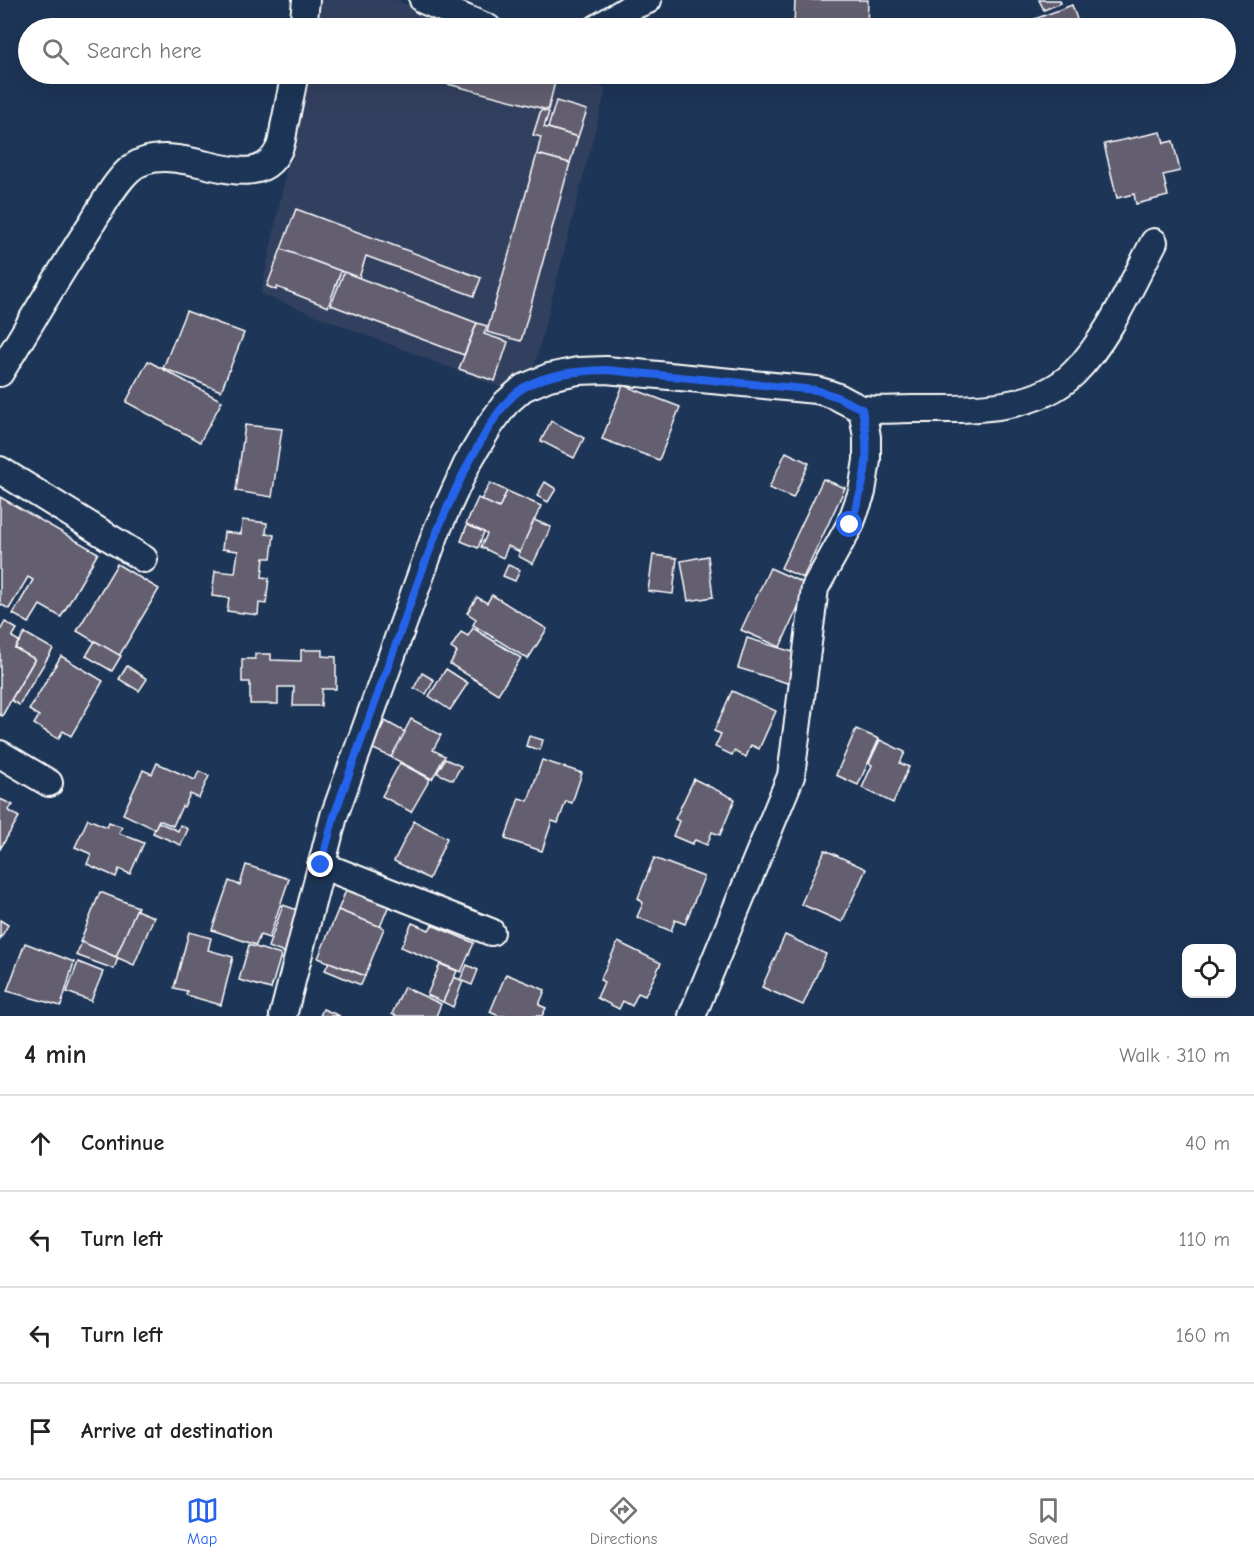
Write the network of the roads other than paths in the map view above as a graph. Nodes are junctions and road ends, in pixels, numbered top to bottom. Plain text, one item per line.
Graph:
1 (306, 0) edge
2 (423, 0) edge
3 (648, 0) edge
4 (304, 18) edge
5 (465, 18) edge
6 (613, 18) edge
7 (293, 84) edge
8 (1154, 242) dead end
9 (0, 374) edge
10 (862, 409) junction
11 (0, 470) edge
12 (144, 559) dead end
13 (0, 754) edge
14 (49, 783) dead end
15 (321, 865) junction
16 (491, 932) dead end
17 (283, 1016) edge
18 (692, 1016) edge

1 - 4 street
2 - 5 street
3 - 6 street
7 - 9 street
8 - 10 street
10 - 15 street
10 - 18 street
11 - 12 street
13 - 14 street
15 - 16 street
15 - 17 street

